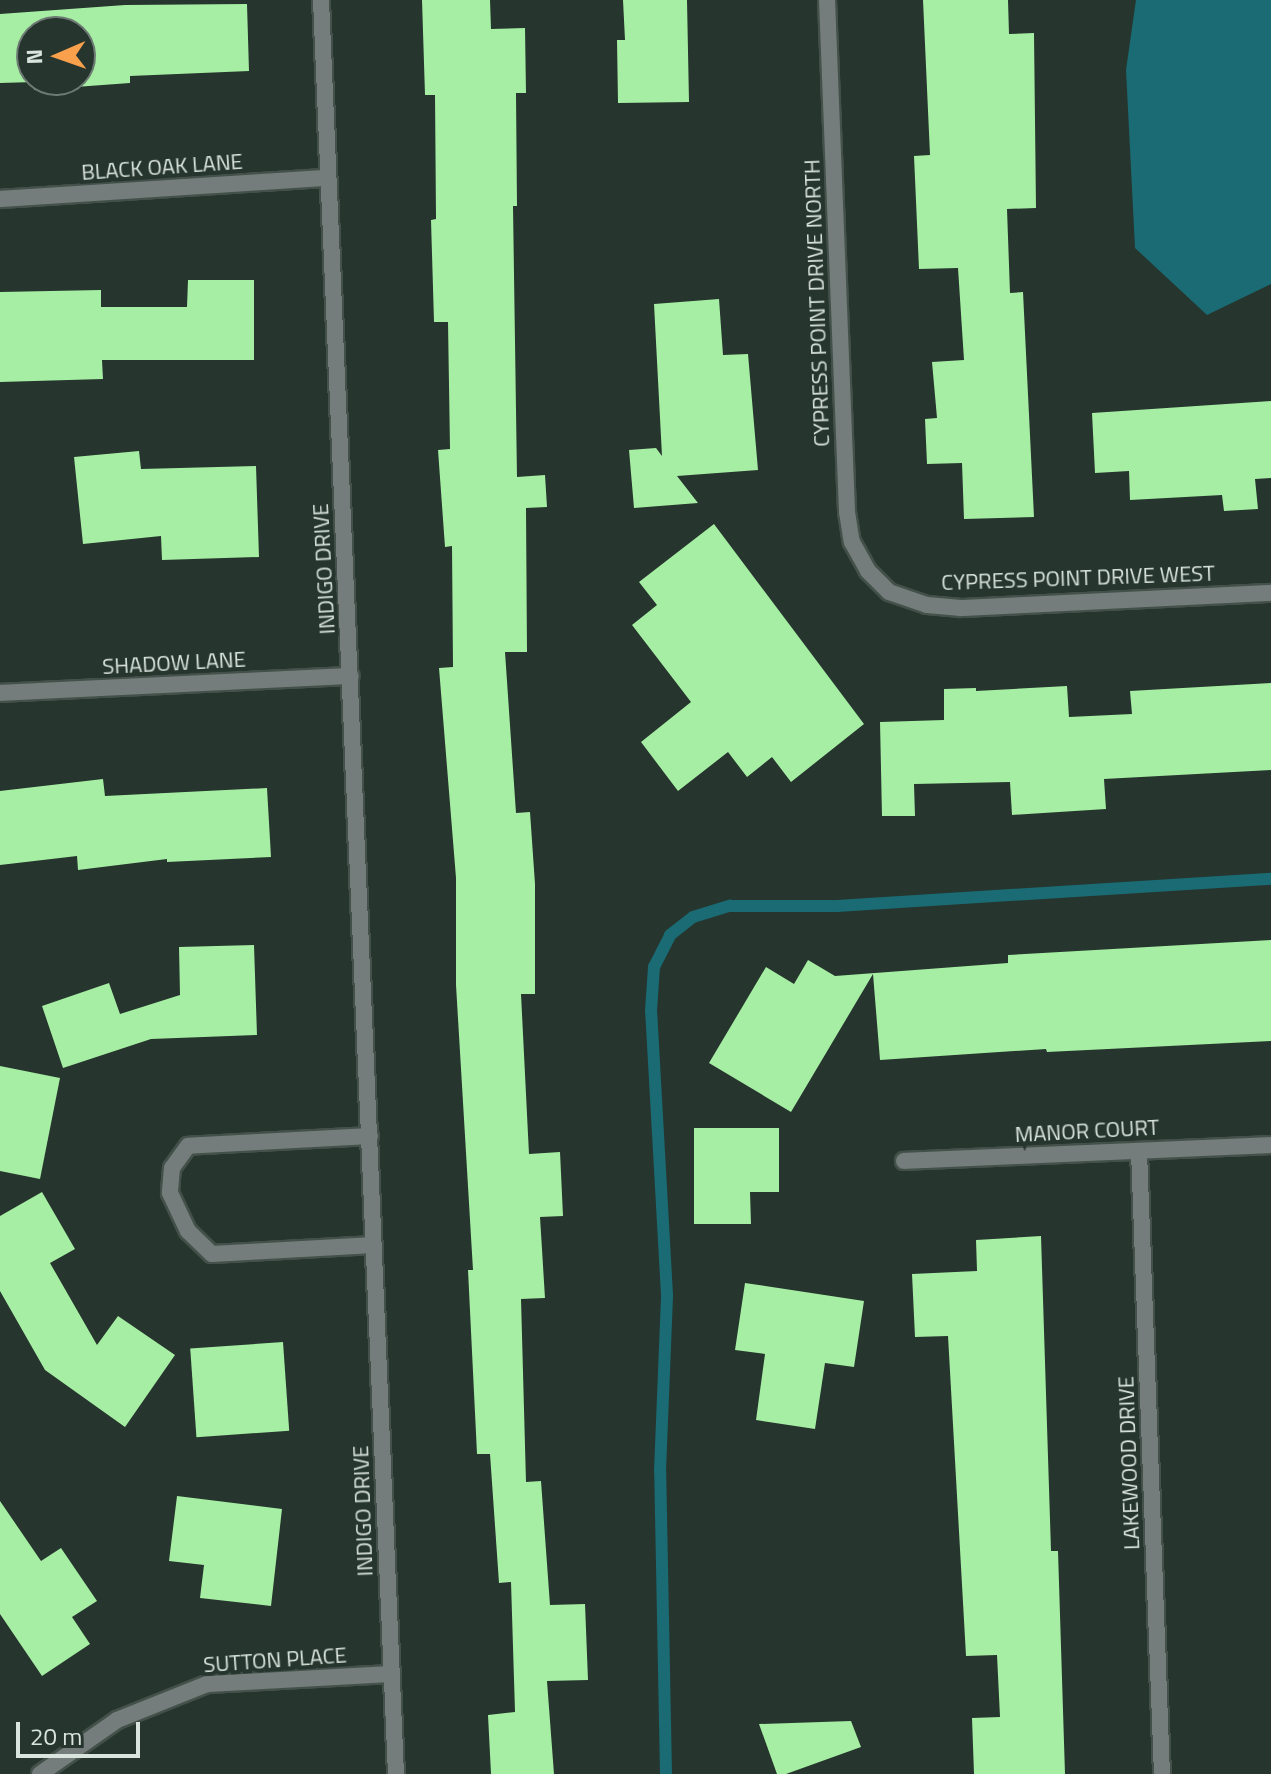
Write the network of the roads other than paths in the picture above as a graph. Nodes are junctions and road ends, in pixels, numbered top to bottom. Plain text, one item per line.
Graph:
1 (321, 0) edge
2 (827, 0) edge
3 (327, 178) junction
4 (0, 199) edge
5 (889, 592) joint
6 (1271, 593) edge
7 (351, 676) junction
8 (0, 693) edge
9 (370, 1136) junction
10 (1271, 1145) edge
11 (1139, 1151) junction
12 (904, 1161) dead end
13 (374, 1245) junction
14 (392, 1674) junction
15 (40, 1774) edge
16 (396, 1774) edge
17 (1162, 1774) edge

1 - 3 street, INDIGO DRIVE
2 - 5 street, CYPRESS POINT DRIVE NORTH
3 - 4 street, BLACK OAK LANE
3 - 7 street, INDIGO DRIVE
5 - 6 street, CYPRESS POINT DRIVE WEST
7 - 8 street, SHADOW LANE
7 - 9 street, INDIGO DRIVE
9 - 13 street, INDIGO DRIVE
9 - 13 street
10 - 11 street, MANOR COURT
11 - 12 street, MANOR COURT
11 - 17 street, LAKEWOOD DRIVE
13 - 14 street, INDIGO DRIVE
14 - 15 street, SUTTON PLACE
14 - 16 street, INDIGO DRIVE

